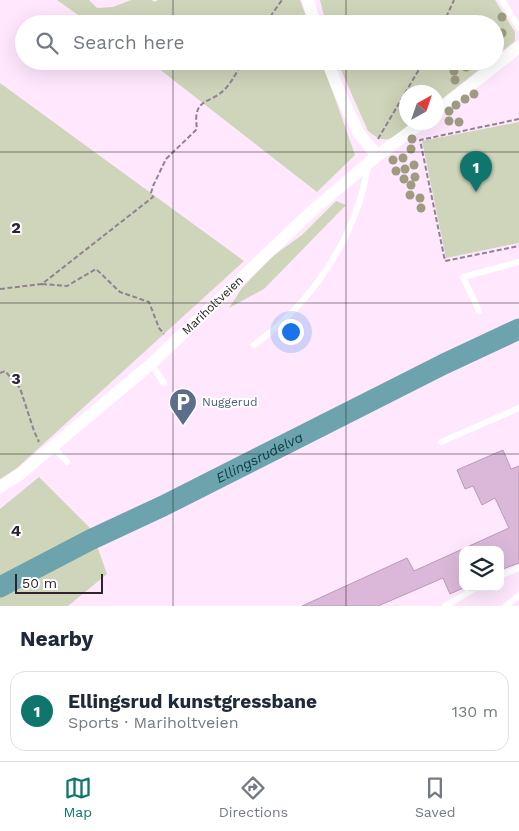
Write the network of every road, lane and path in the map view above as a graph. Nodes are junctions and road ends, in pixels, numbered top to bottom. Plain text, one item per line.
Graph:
1 (282, 0) edge
2 (308, 0) edge
3 (454, 0) edge
4 (502, 0) edge
5 (272, 15) edge
6 (312, 15) edge
7 (447, 15) edge
8 (519, 28) edge
9 (519, 47) edge
10 (504, 59) edge
11 (237, 70) edge
12 (332, 70) edge
13 (419, 70) edge
14 (490, 70) edge
15 (444, 106) edge
16 (519, 119) edge
17 (411, 130) edge
18 (372, 156) junction
19 (519, 246) edge
20 (519, 262) edge
21 (42, 284) junction
22 (0, 289) edge
23 (479, 311) dead end
24 (172, 344) junction
25 (254, 345) dead end
26 (151, 364) junction
27 (0, 373) edge
28 (164, 383) dead end
29 (519, 408) edge
30 (441, 442) dead end
31 (49, 450) junction
32 (67, 462) dead end
33 (0, 487) edge
34 (519, 568) edge
35 (504, 574) edge
36 (471, 591) edge
37 (519, 595) edge
38 (445, 606) edge
39 (506, 606) edge

1 - 5 path
2 - 6 street
3 - 7 path
4 - 8 lane
9 - 10 street
11 - 21 path
12 - 18 street
13 - 18 path
14 - 15 street
16 - 19 path
17 - 18 street, Mariholtveien
18 - 24 street, Mariholtveien
18 - 25 lane
20 - 23 lane
21 - 22 path
21 - 24 path
24 - 26 street, Mariholtveien
26 - 28 lane
26 - 31 street, Mariholtveien
27 - 31 path
29 - 30 lane
31 - 32 lane
31 - 33 street, Mariholtveien
34 - 35 lane
36 - 38 lane
37 - 39 lane

